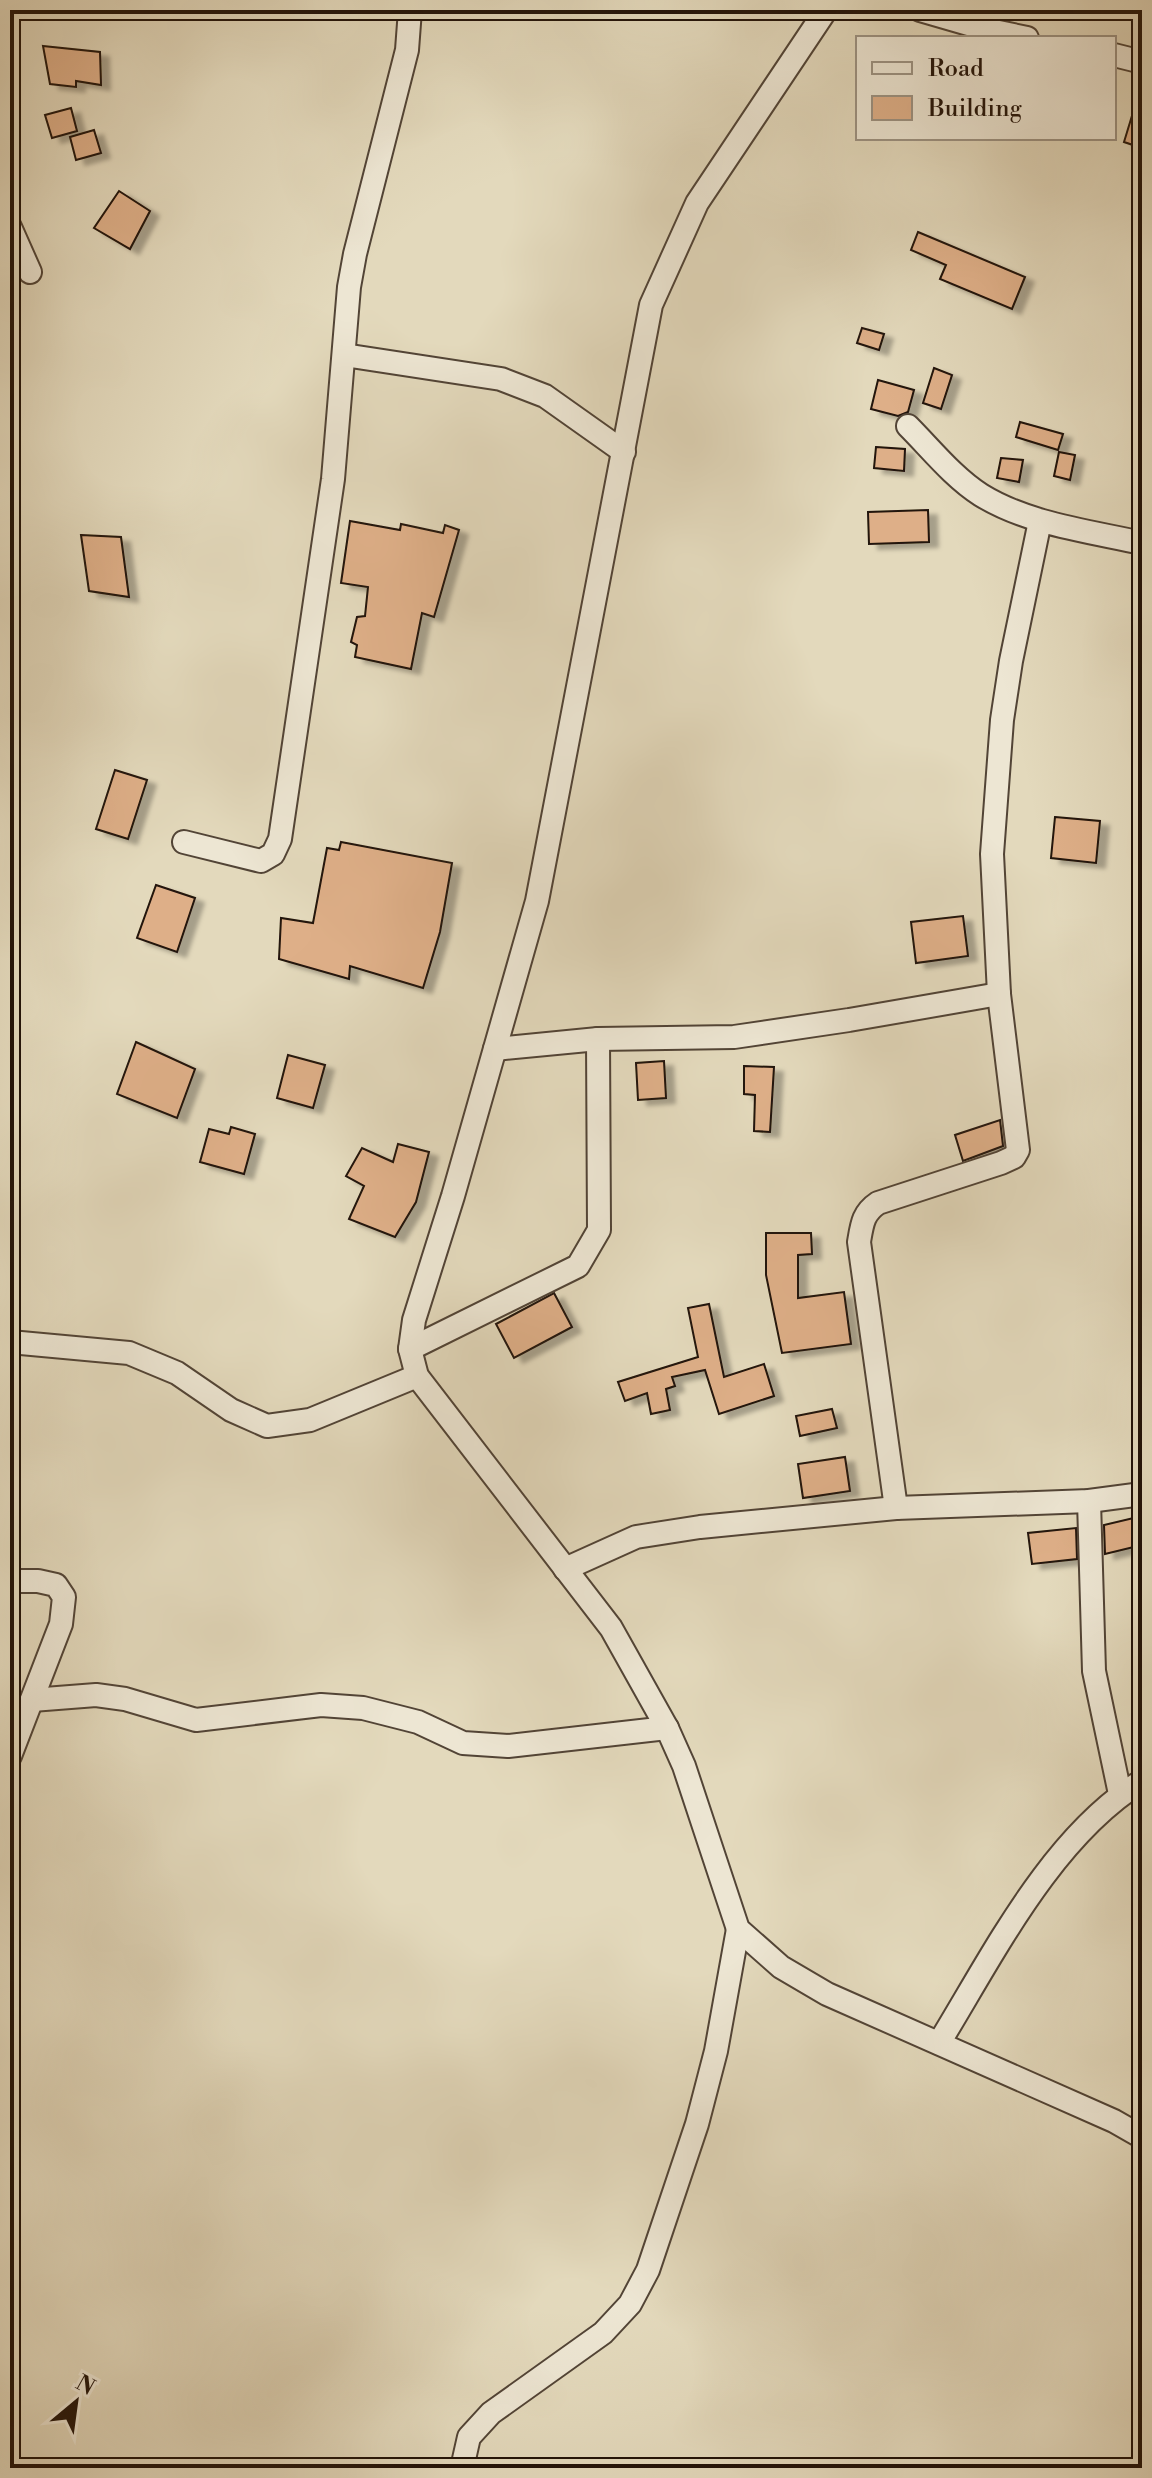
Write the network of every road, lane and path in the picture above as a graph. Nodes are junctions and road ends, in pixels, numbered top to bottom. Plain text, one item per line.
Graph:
1 (410, 10) edge
2 (826, 10) edge
3 (920, 10) edge
4 (1018, 36) edge
5 (1116, 56) edge
6 (1142, 62) edge
7 (10, 227) edge
8 (30, 272) dead end
9 (344, 355) junction
10 (908, 426) dead end
11 (624, 452) junction
12 (1040, 521) junction
13 (1142, 543) edge
14 (184, 842) dead end
15 (999, 994) junction
16 (598, 1039) junction
17 (495, 1049) junction
18 (10, 1342) edge
19 (410, 1349) junction
20 (417, 1376) junction
21 (1142, 1494) edge
22 (1089, 1501) junction
23 (896, 1508) junction
24 (565, 1569) junction
25 (10, 1581) edge
26 (32, 1700) junction
27 (667, 1728) junction
28 (10, 1756) edge
29 (1142, 1781) edge
30 (1120, 1794) junction
31 (738, 1929) junction
32 (939, 2043) junction
33 (1142, 2137) edge
34 (462, 2468) edge

1 - 9 street
2 - 11 street
3 - 4 street
5 - 6 street
7 - 8 street
9 - 11 street
9 - 14 street
10 - 12 street
11 - 17 street
12 - 13 street
12 - 15 street
15 - 16 street
15 - 23 street
16 - 17 street
16 - 19 street
17 - 19 street
18 - 20 street
19 - 20 street
20 - 24 street
21 - 22 street
22 - 23 street
22 - 30 street
23 - 24 street
24 - 27 street
25 - 26 street
26 - 27 street
26 - 28 street
27 - 31 street
29 - 30 street
30 - 32 street
31 - 32 street
31 - 34 street
32 - 33 street

